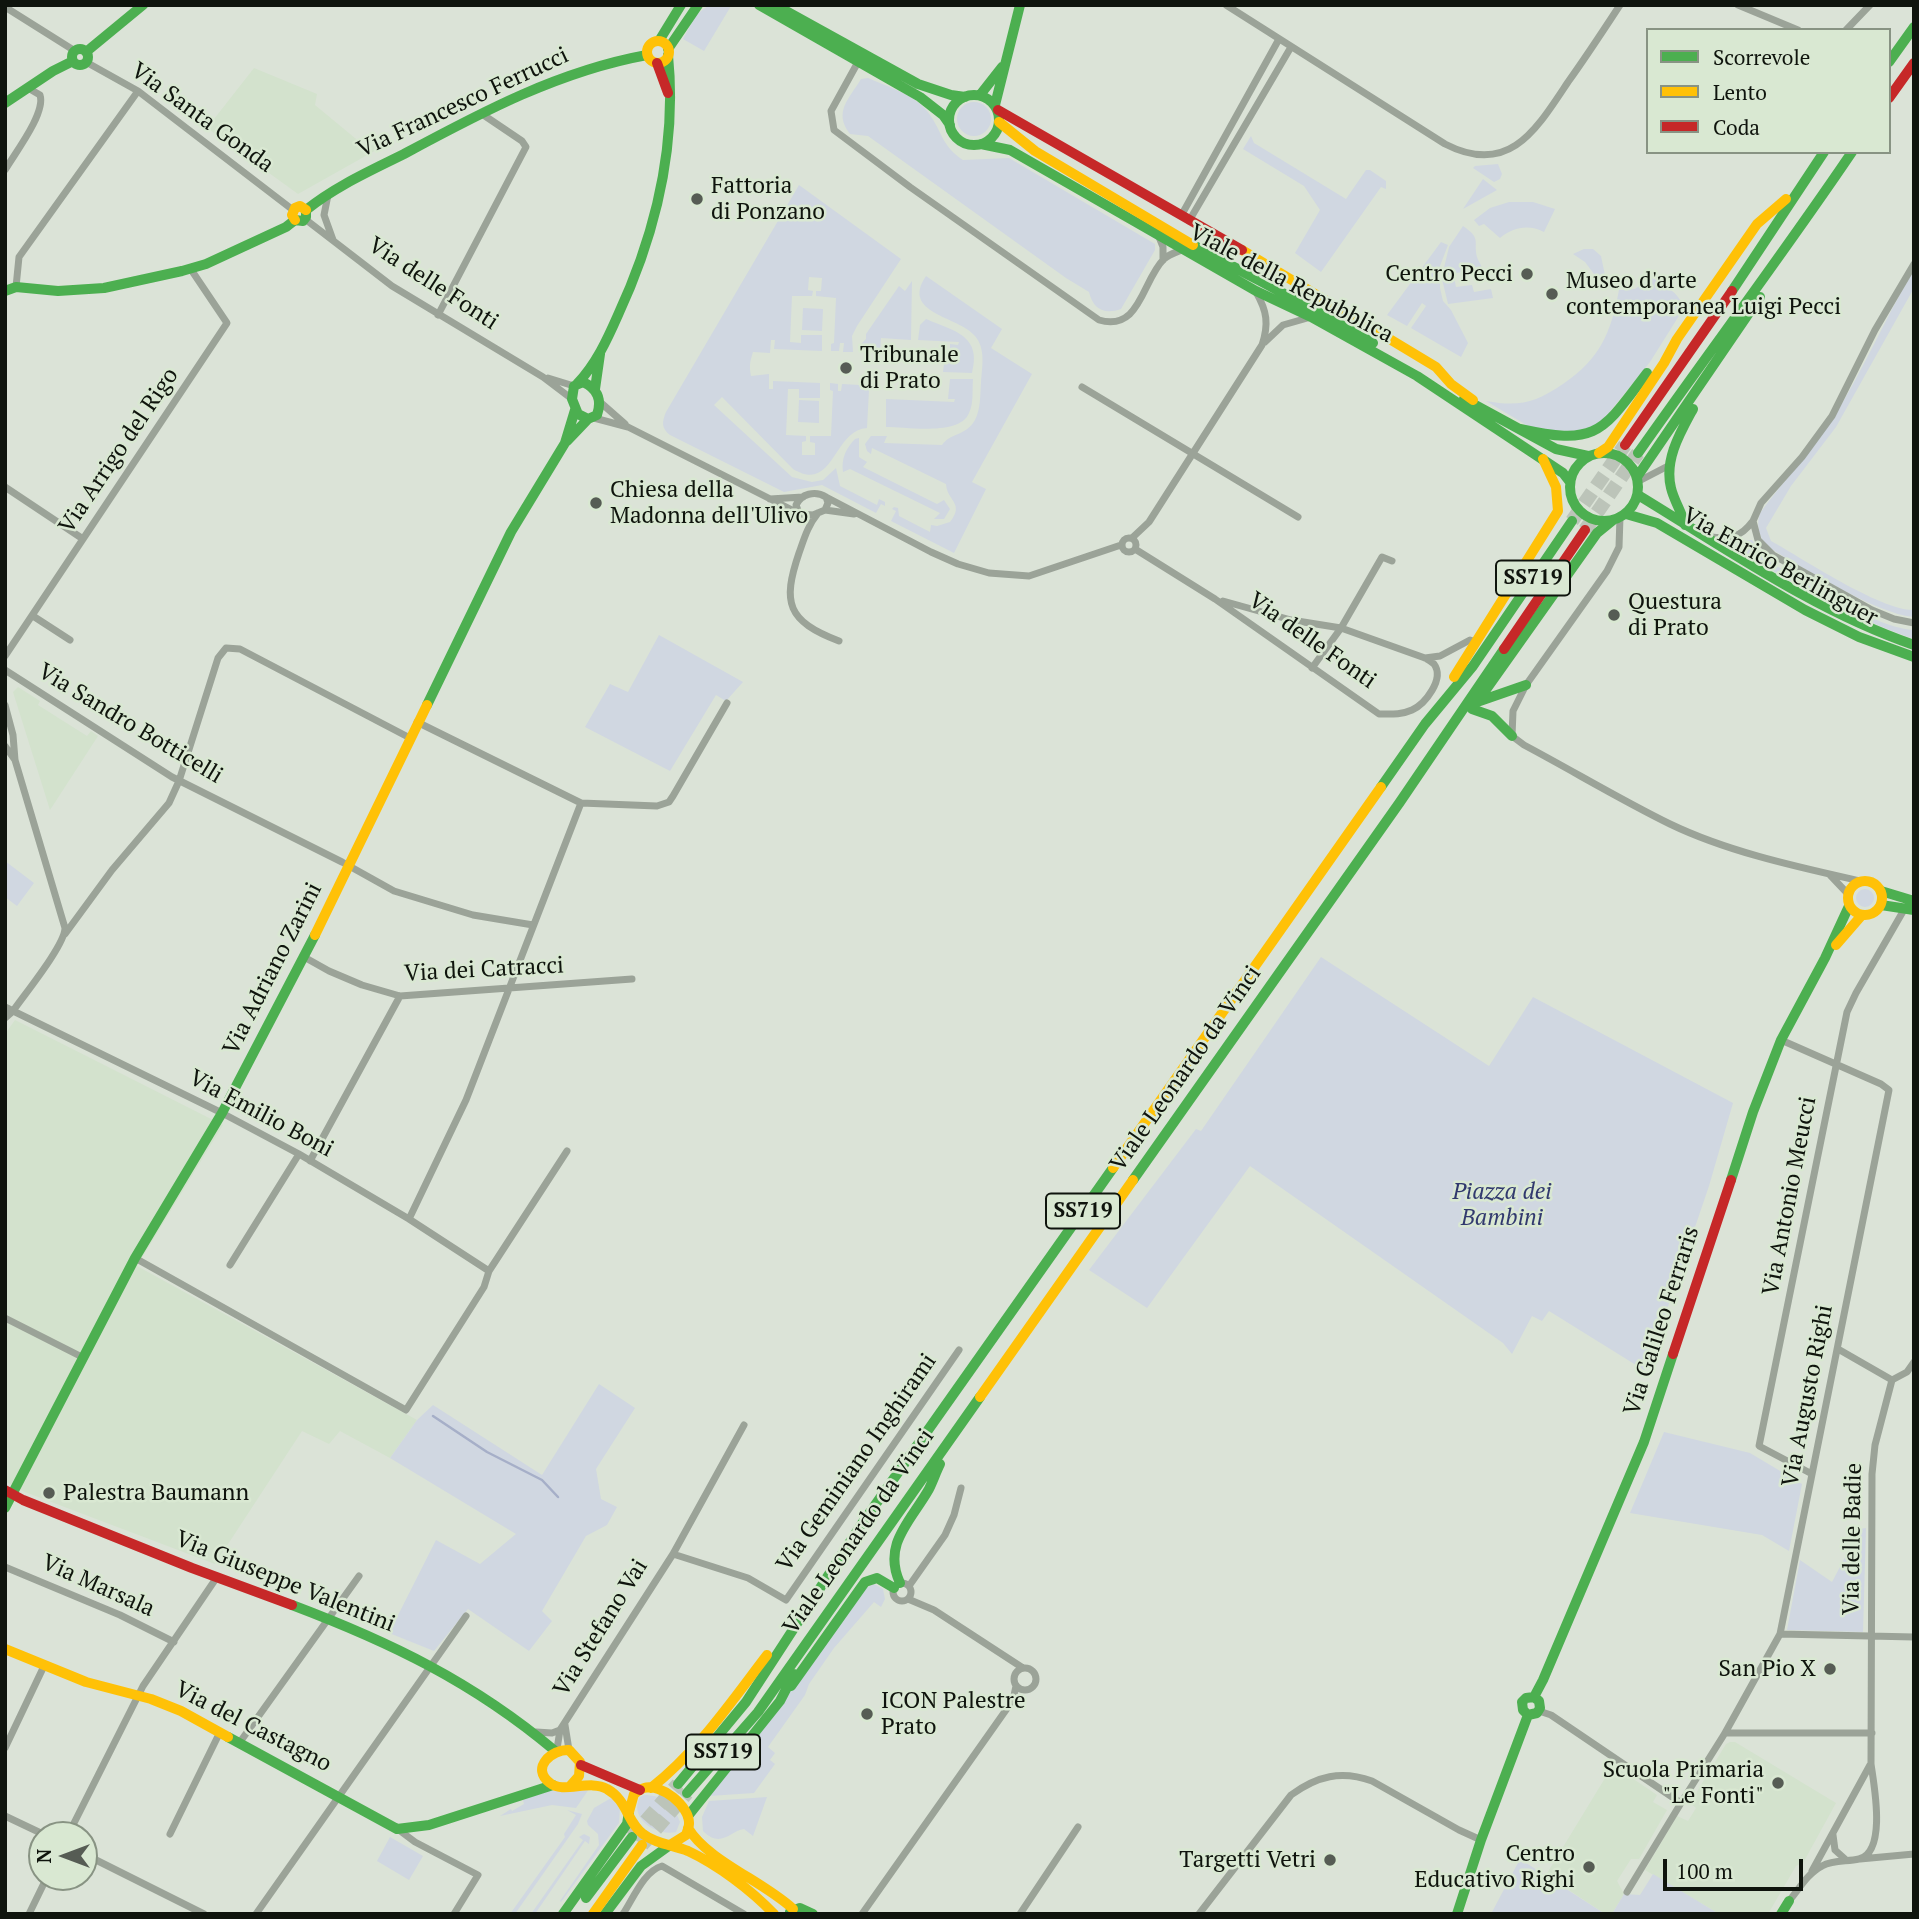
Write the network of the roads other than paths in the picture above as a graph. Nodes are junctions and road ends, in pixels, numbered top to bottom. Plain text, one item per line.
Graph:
1 (143, 5) edge
2 (681, 5) edge
3 (698, 5) edge
4 (759, 5) edge
5 (775, 5) edge
6 (1020, 5) edge
7 (1226, 5) edge
8 (1620, 5) edge
9 (1738, 5) edge
10 (1870, 5) edge
11 (5, 7) edge
12 (1914, 27) edge
13 (1793, 28) edge
14 (1848, 28) edge
15 (1279, 39) junction
16 (1291, 47) junction
17 (665, 48) junction
18 (648, 55) junction
19 (80, 56) junction
20 (1891, 59) edge
21 (858, 62) junction
22 (657, 63) junction
23 (1914, 63) edge
24 (1004, 65) junction
25 (1264, 66) junction
26 (1276, 72) junction
27 (28, 88) junction
28 (138, 91) junction
29 (980, 95) junction
30 (1891, 95) edge
31 (965, 97) junction
32 (671, 102) junction
33 (5, 103) edge
34 (997, 113) junction
35 (482, 114) junction
36 (950, 125) junction
37 (981, 144) junction
38 (1823, 154) edge
39 (1851, 154) edge
40 (5, 170) edge
41 (1798, 189) junction
42 (331, 190) junction
43 (300, 215) junction
44 (1185, 218) junction
45 (1159, 237) junction
46 (335, 244) junction
47 (1184, 249) junction
48 (1783, 255) junction
49 (1163, 260) junction
50 (1914, 264) edge
51 (190, 268) junction
52 (10, 289) edge
53 (1256, 291) junction
54 (438, 315) junction
55 (1311, 317) junction
56 (1732, 339) junction
57 (1676, 341) junction
58 (1262, 345) junction
59 (600, 352) junction
60 (543, 377) junction
61 (575, 385) junction
62 (1082, 387) dead end
63 (595, 389) junction
64 (600, 402) junction
65 (573, 404) junction
66 (591, 419) junction
67 (1508, 423) junction
68 (628, 427) junction
69 (1520, 429) junction
70 (565, 443) junction
71 (1625, 445) tunnel mouth
72 (1195, 453) junction
73 (1638, 453) tunnel mouth
74 (1593, 455) junction
75 (1543, 459) junction
76 (1668, 466) junction
77 (1638, 479) junction
78 (1570, 482) junction
79 (5, 486) edge
80 (1637, 495) junction
81 (803, 496) junction
82 (826, 497) junction
83 (1572, 498) junction
84 (769, 499) junction
85 (821, 512) junction
86 (799, 514) junction
87 (858, 514) junction
88 (1298, 517) dead end
89 (1620, 517) junction
90 (1572, 521) tunnel mouth
91 (1753, 521) junction
92 (1550, 525) junction
93 (1685, 525) junction
94 (1585, 530) tunnel mouth
95 (805, 537) junction
96 (1706, 537) junction
97 (1132, 538) junction
98 (83, 539) junction
99 (1121, 545) junction
100 (1135, 549) junction
101 (1392, 561) dead end
102 (1215, 599) junction
103 (33, 616) junction
104 (1914, 622) edge
105 (1341, 628) junction
106 (70, 640) dead end
107 (839, 641) dead end
108 (1477, 642) junction
109 (1914, 645) edge
110 (5, 656) edge
111 (1914, 657) edge
112 (1425, 658) junction
113 (1312, 668) junction
114 (5, 670) edge
115 (1525, 685) junction
116 (727, 703) dead end
117 (5, 705) edge
118 (1474, 706) junction
119 (1457, 720) junction
120 (417, 722) junction
121 (1425, 724) junction
122 (1513, 736) junction
123 (410, 738) junction
124 (5, 746) edge
125 (15, 760) junction
126 (179, 781) junction
127 (581, 803) junction
128 (349, 866) junction
129 (1829, 874) junction
130 (1860, 881) junction
131 (1881, 891) junction
132 (1849, 900) junction
133 (1881, 905) junction
134 (1911, 906) edge
135 (1862, 915) junction
136 (533, 925) junction
137 (65, 934) junction
138 (304, 957) junction
139 (1825, 958) junction
140 (632, 979) dead end
141 (508, 989) junction
142 (400, 996) junction
143 (5, 1007) edge
144 (13, 1011) junction
145 (5, 1018) edge
146 (1781, 1040) junction
147 (1836, 1063) junction
148 (222, 1114) junction
149 (567, 1151) dead end
150 (299, 1154) junction
151 (310, 1161) junction
152 (409, 1219) junction
153 (135, 1258) junction
154 (230, 1265) dead end
155 (489, 1271) junction
156 (5, 1318) edge
157 (1838, 1349) junction
158 (958, 1350) dead end
159 (82, 1357) junction
160 (1914, 1362) edge
161 (1892, 1380) junction
162 (744, 1425) dead end
163 (954, 1434) junction
164 (1812, 1474) junction
165 (961, 1488) dead end
166 (9, 1492) edge
167 (5, 1508) edge
168 (673, 1554) junction
169 (5, 1567) edge
170 (359, 1576) dead end
171 (217, 1577) junction
172 (822, 1586) junction
173 (904, 1590) junction
174 (466, 1616) dead end
175 (327, 1620) junction
176 (819, 1626) junction
177 (1780, 1634) junction
178 (1873, 1637) junction
179 (1914, 1637) edge
180 (174, 1642) junction
181 (5, 1649) edge
182 (1002, 1655) junction
183 (431, 1664) junction
184 (44, 1666) junction
185 (1023, 1668) junction
186 (1016, 1673) junction
187 (1016, 1686) junction
188 (138, 1695) junction
189 (1534, 1697) junction
190 (780, 1701) junction
191 (1534, 1713) junction
192 (562, 1727) junction
193 (220, 1732) junction
194 (1725, 1732) junction
195 (537, 1733) junction
196 (1872, 1734) junction
197 (240, 1742) junction
198 (5, 1748) edge
199 (557, 1752) junction
200 (1871, 1764) junction
201 (581, 1765) junction
202 (678, 1784) tunnel mouth
203 (571, 1785) junction
204 (553, 1786) junction
205 (645, 1789) junction
206 (687, 1793) tunnel mouth
207 (1854, 1796) junction
208 (340, 1797) junction
209 (1876, 1801) junction
210 (1681, 1803) junction
211 (629, 1812) junction
212 (5, 1816) edge
213 (75, 1821) edge
214 (688, 1822) junction
215 (28, 1827) edge
216 (421, 1827) junction
217 (1078, 1827) dead end
218 (397, 1829) junction
219 (1834, 1830) junction
220 (170, 1834) dead end
221 (632, 1837) tunnel mouth
222 (1481, 1840) junction
223 (1875, 1844) junction
224 (642, 1845) tunnel mouth
225 (670, 1845) junction
226 (425, 1847) junction
227 (1914, 1854) edge
228 (1886, 1858) junction
229 (1860, 1859) junction
230 (1846, 1860) junction
231 (98, 1861) edge
232 (1810, 1876) junction
233 (40, 1891) edge
234 (1628, 1892) dead end
235 (1789, 1901) joint
236 (791, 1911) edge
237 (29, 1914) edge
238 (204, 1914) edge
239 (256, 1914) edge
240 (454, 1914) edge
241 (563, 1914) edge
242 (574, 1914) edge
243 (593, 1914) edge
244 (605, 1914) edge
245 (623, 1914) edge
246 (744, 1914) edge
247 (774, 1914) edge
248 (813, 1914) edge
249 (862, 1914) edge
250 (1020, 1914) edge
251 (1199, 1914) edge
252 (1457, 1914) edge
253 (1782, 1914) edge

1 - 19 main road
2 - 17 main road
3 - 17 main road
4 - 21 main road, Viale della Repubblica
5 - 31 main road
6 - 24 main road
7 - 15 street
8 - 16 street
9 - 13 street
10 - 14 street
11 - 19 street, Via Santa Gonda
12 - 20 main road
15 - 16 street
15 - 25 street
16 - 26 street
17 - 18 main road
17 - 22 main road
17 - 32 main road
18 - 22 main road
18 - 35 main road, Via Francesco Ferrucci
19 - 27 main road
19 - 28 street, Via Santa Gonda
21 - 36 main road, Viale della Repubblica
21 - 49 street
22 - 32 main road
23 - 30 main road
24 - 29 main road
24 - 34 main road
25 - 26 street
25 - 44 street
26 - 44 street
27 - 33 main road
27 - 40 street
28 - 43 street, Via Santa Gonda
28 - 52 street
29 - 31 main road
29 - 34 main road, Viale della Repubblica
31 - 36 main road
32 - 59 main road
34 - 37 main road
34 - 44 main road, Viale della Repubblica
34 - 67 main road, Viale della Repubblica
35 - 42 main road, Via Francesco Ferrucci
35 - 54 street
36 - 37 main road, Viale della Repubblica
37 - 45 main road, Viale della Repubblica
38 - 41 main road
39 - 48 main road
41 - 57 main road
41 - 71 main road
42 - 43 main road, Via Francesco Ferrucci
42 - 46 street
43 - 46 street, Via delle Fonti
43 - 51 main road, Via Francesco Ferrucci
44 - 67 main road, Viale della Repubblica
45 - 47 main road, Viale della Repubblica
45 - 49 street
46 - 54 street, Via delle Fonti
47 - 49 street
47 - 53 main road, Viale della Repubblica
48 - 56 main road
48 - 73 main road
50 - 91 street
51 - 52 main road, Via Francesco Ferrucci
51 - 98 street, Via Arrigo del Rigo
53 - 55 main road, Viale della Repubblica
53 - 58 street
54 - 60 street, Via delle Fonti
55 - 58 street
55 - 75 main road, Viale della Repubblica
56 - 76 main road
56 - 77 main road
57 - 69 main road
57 - 74 main road
58 - 72 street
59 - 61 main road
59 - 63 main road
60 - 61 street, Via delle Fonti
60 - 65 street, Via delle Fonti
61 - 63 main road
61 - 65 main road
62 - 72 street
63 - 64 main road
64 - 66 main road
64 - 68 street
65 - 66 main road
65 - 70 main road
66 - 68 street
66 - 70 main road
67 - 69 main road, Viale della Repubblica
68 - 84 street
69 - 74 main road, Viale della Repubblica
70 - 120 main road, Via Adriano Zarini
72 - 88 street
72 - 97 street
74 - 77 main road
74 - 78 main road
75 - 78 main road, Viale della Repubblica
75 - 92 main road
76 - 77 street
76 - 93 main road
77 - 80 main road
78 - 83 main road
79 - 98 street
80 - 89 main road
80 - 93 main road, Via Enrico Berlinguer
81 - 82 street
81 - 84 street
81 - 86 street
82 - 85 street
82 - 87 street
83 - 89 main road
83 - 92 main road
84 - 86 street
85 - 86 street
85 - 87 street
85 - 95 street
86 - 95 street
87 - 99 street
89 - 111 main road, Via Enrico Berlinguer
89 - 115 street
89 - 118 main road
90 - 121 main road, Viale Leonardo da Vinci / SS719
91 - 96 street
91 - 104 street
92 - 108 main road
93 - 96 main road, Via Enrico Berlinguer
94 - 119 main road, Viale Leonardo da Vinci / SS719
95 - 107 street
96 - 109 main road, Via Enrico Berlinguer
97 - 99 street
97 - 100 street
98 - 103 street, Via Arrigo del Rigo
99 - 100 street, Via delle Fonti
100 - 102 street, Via delle Fonti
101 - 105 street
102 - 105 street
102 - 113 street, Via delle Fonti
103 - 106 street
103 - 110 street, Via Arrigo del Rigo
105 - 112 street
105 - 113 street
108 - 112 street
108 - 121 main road
112 - 113 street, Via delle Fonti
114 - 126 street, Via Sandro Botticelli
115 - 118 main road
115 - 122 street
116 - 127 street
117 - 125 street
118 - 119 main road
118 - 122 main road
119 - 163 main road, Viale Leonardo da Vinci / SS719
120 - 123 main road, Via Adriano Zarini
120 - 127 street
121 - 172 main road, Viale Leonardo da Vinci / SS719
122 - 129 street
123 - 126 street
123 - 128 main road, Via Adriano Zarini
124 - 125 street
125 - 137 street
126 - 128 street, Via Sandro Botticelli
126 - 137 street
127 - 136 street
128 - 136 street, Via Sandro Botticelli
128 - 138 main road, Via Adriano Zarini
129 - 130 street
129 - 132 street
130 - 131 main road
130 - 132 main road
131 - 133 main road
131 - 134 main road
132 - 135 main road
132 - 139 main road
133 - 134 main road
133 - 135 main road
134 - 147 street, Via Antonio Meucci
135 - 139 main road
136 - 141 street
137 - 144 street
138 - 142 street, Via dei Catracci
138 - 148 main road, Via Adriano Zarini
139 - 146 main road, Via Galileo Ferraris
140 - 141 street, Via dei Catracci
141 - 142 street, Via dei Catracci
141 - 152 street
142 - 151 street
143 - 144 street, Via Emilio Boni
144 - 145 street
144 - 148 street, Via Emilio Boni
146 - 147 street, Via Augusto Righi
146 - 189 main road, Via Galileo Ferraris
147 - 157 street, Via Augusto Righi
147 - 164 street, Via Antonio Meucci
148 - 150 street, Via Emilio Boni
148 - 153 main road, Via Adriano Zarini
149 - 155 street
150 - 151 street, Via Emilio Boni
150 - 154 street
151 - 152 street, Via Emilio Boni
152 - 155 street, Via Emilio Boni
153 - 155 street
153 - 159 main road, Via Adriano Zarini
156 - 159 street
157 - 161 street
157 - 164 street, Via Augusto Righi
158 - 168 street, Via Geminiano Inghirami
159 - 166 main road, Via Adriano Zarini
160 - 161 street
161 - 178 street, Via delle Badie
162 - 168 street, Via Stefano Vai
163 - 173 main road
163 - 176 main road, Viale Leonardo da Vinci / SS719
164 - 177 street, Via Augusto Righi
165 - 173 street
166 - 167 main road, Via Adriano Zarini
166 - 171 main road, Via Giuseppe Valentini
168 - 192 street, Via Stefano Vai
169 - 180 street, Via Marsala
170 - 175 street
171 - 175 main road, Via Giuseppe Valentini
171 - 180 street
172 - 202 main road, Viale Leonardo da Vinci / SS719
172 - 205 main road
173 - 182 street
173 - 190 main road
174 - 183 street
175 - 183 main road, Via Giuseppe Valentini
175 - 197 street
176 - 190 main road
176 - 206 main road, Viale Leonardo da Vinci / SS719
177 - 178 street
177 - 194 street, Via Augusto Righi
178 - 179 street
178 - 196 street, Via delle Badie
180 - 188 street
181 - 184 main road, Via del Castagno
182 - 185 street
182 - 186 street
183 - 195 main road, Via Giuseppe Valentini
183 - 208 street
184 - 188 main road, Via del Castagno
184 - 198 street
185 - 186 street
185 - 187 street
186 - 187 street
187 - 249 street
188 - 193 main road, Via del Castagno
188 - 213 street
189 - 191 main road
189 - 191 main road, Via Galileo Ferraris
190 - 214 main road
191 - 210 street
191 - 222 main road, Via Galileo Ferraris
192 - 195 street
192 - 199 street, Via Stefano Vai
193 - 197 main road, Via del Castagno
193 - 220 street
194 - 196 street
194 - 210 street, Via Augusto Righi
195 - 199 main road, Via Giuseppe Valentini
196 - 200 street, Via delle Badie
197 - 208 main road, Via del Castagno
199 - 201 main road
199 - 204 main road
200 - 207 street, Via delle Badie
200 - 209 street, Via delle Badie
201 - 203 main road
201 - 205 main road
203 - 204 main road
203 - 211 main road
204 - 216 main road
205 - 211 main road
205 - 214 main road
207 - 209 street
207 - 219 street, Via delle Badie
208 - 218 main road, Via del Castagno
208 - 239 street
209 - 223 street, Via delle Badie
210 - 234 street, Via Augusto Righi
211 - 225 main road
211 - 241 main road
212 - 215 street
214 - 225 main road
214 - 236 main road
216 - 218 main road
216 - 226 street
217 - 250 street
218 - 226 street, Via del Castagno
219 - 230 street
219 - 232 street, Via delle Badie
221 - 242 main road
222 - 251 street
222 - 252 main road, Via Galileo Ferraris
223 - 228 street
223 - 229 street
224 - 243 main road
225 - 244 main road
225 - 247 main road
226 - 240 street, Via del Castagno
227 - 228 street, Via delle Badie
228 - 229 street, Via delle Badie
229 - 230 street, Via delle Badie
230 - 232 street, Via delle Badie
231 - 238 street
232 - 235 street, Via delle Badie
233 - 237 street
235 - 253 main road, Via delle Badie
236 - 248 main road
245 - 246 street

